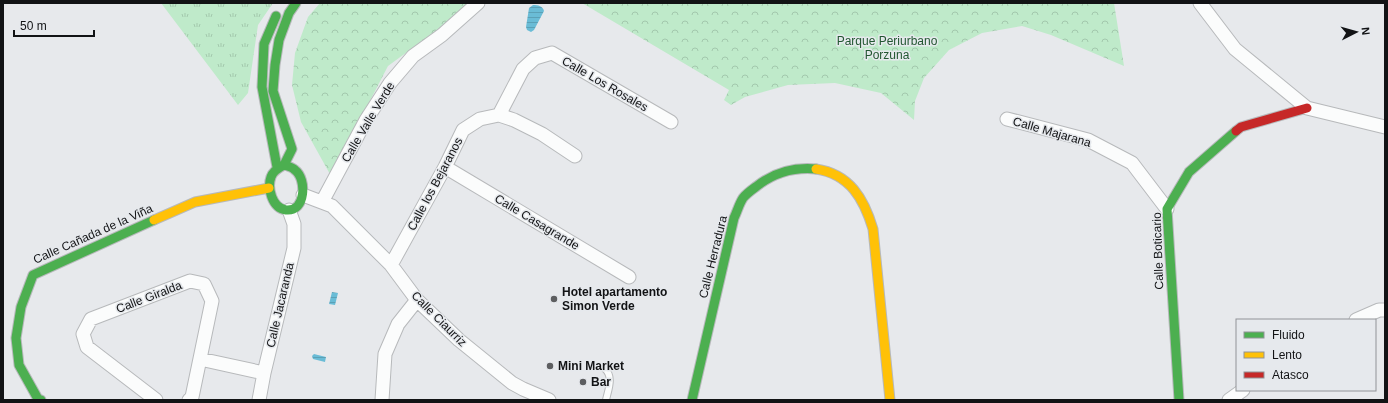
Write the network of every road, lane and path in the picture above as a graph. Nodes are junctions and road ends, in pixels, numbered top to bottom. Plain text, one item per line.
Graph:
1 (296, 3) edge
2 (478, 3) edge
3 (1200, 3) edge
4 (280, 8) dead end
5 (1307, 108) junction
6 (499, 115) junction
7 (1007, 119) dead end
8 (671, 122) dead end
9 (1385, 127) edge
10 (575, 156) dead end
11 (280, 166) junction
12 (445, 167) junction
13 (269, 188) junction
14 (303, 195) junction
15 (322, 202) junction
16 (1167, 209) junction
17 (289, 210) junction
18 (391, 265) junction
19 (629, 277) dead end
20 (417, 300) junction
21 (1385, 310) edge
22 (1358, 319) edge
23 (200, 359) junction
24 (605, 369) dead end
25 (264, 373) junction
26 (1177, 384) junction
27 (1242, 391) edge
28 (521, 395) edge
29 (40, 400) edge
30 (156, 400) edge
31 (189, 400) edge
32 (259, 400) edge
33 (382, 400) edge
34 (549, 400) edge
35 (606, 400) edge
36 (692, 400) edge
37 (890, 400) edge
38 (1173, 400) edge
39 (1178, 400) edge
40 (1188, 400) edge
41 (1229, 400) edge

1 - 11 street
2 - 15 street, Calle Valle Verde
3 - 5 street
4 - 11 street
5 - 9 street
5 - 16 street, Calle Boticario
6 - 8 street, Calle Los Rosales
6 - 10 street
6 - 12 street, Calle los Bejaranos
7 - 16 street, Calle Majarana
11 - 13 street
11 - 14 street
12 - 18 street, Calle los Bejaranos
12 - 19 street, Calle Casagrande
13 - 17 street
13 - 29 street, Calle Cañada de la Viña
14 - 15 street, Calle Ciaurriz
14 - 17 street
15 - 18 street, Calle Ciaurriz
16 - 26 street, Calle Boticario
17 - 25 street, Calle Jacaranda
18 - 20 street, Calle Ciaurriz
20 - 28 street, Calle Ciaurriz
20 - 33 street
21 - 22 street
23 - 25 street
23 - 30 street, Calle Giralda
23 - 31 street, Calle Giralda
24 - 35 lane
25 - 32 street, Calle Jacaranda
26 - 38 street
26 - 39 street, Calle Boticario
26 - 40 street
27 - 41 street
28 - 34 street, Calle Ciaurriz
36 - 37 street, Calle Herradura

